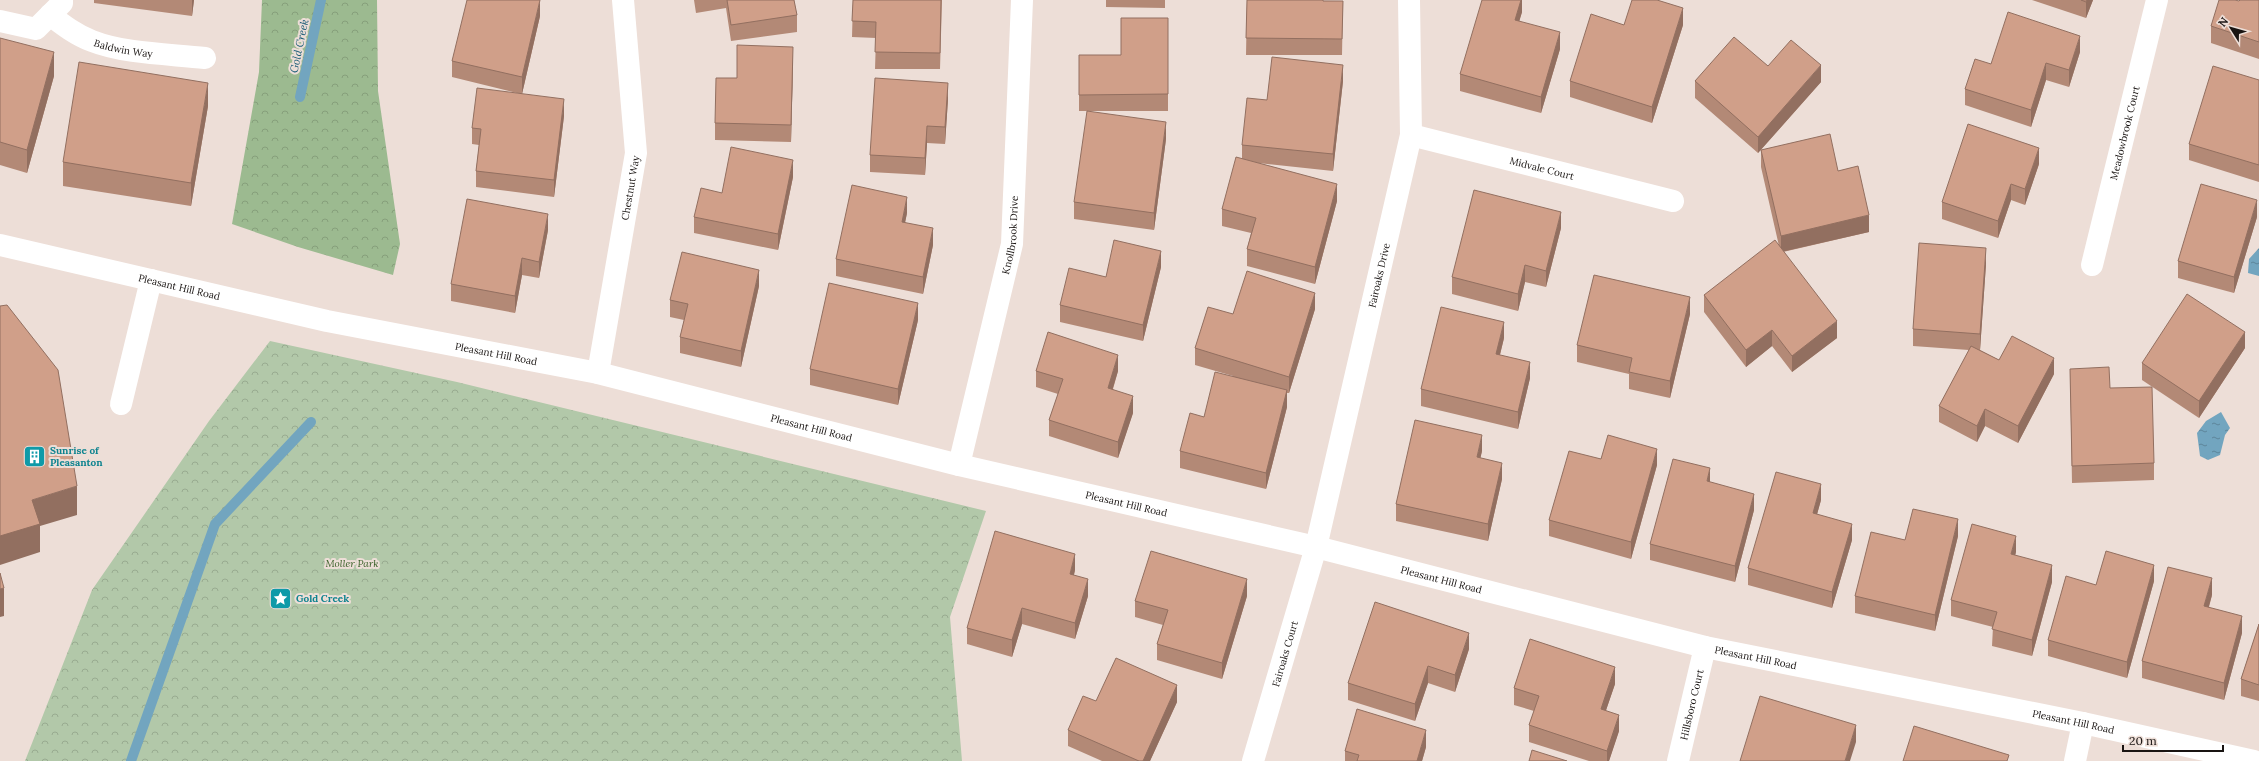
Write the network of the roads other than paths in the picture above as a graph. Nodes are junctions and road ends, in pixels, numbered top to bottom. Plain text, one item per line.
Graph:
1 (623, 0) edge
2 (1022, 0) edge
3 (1409, 0) edge
4 (2157, 0) edge
5 (49, 15) edge
6 (0, 21) edge
7 (205, 58) dead end
8 (1411, 135) junction
9 (1673, 201) dead end
10 (0, 245) edge
11 (2092, 265) dead end
12 (151, 280) junction
13 (598, 373) junction
14 (121, 404) dead end
15 (959, 465) junction
16 (1316, 547) junction
17 (1705, 647) junction
18 (2083, 723) junction
19 (1253, 761) edge
20 (1678, 761) edge
21 (2075, 761) edge
22 (2254, 761) edge

1 - 13 street, Chestnut Way
2 - 15 street, Knollbrook Drive
3 - 8 street, Fairoaks Drive
4 - 11 street, Meadowbrook Court
5 - 6 street, Baldwin Way
5 - 7 street, Baldwin Way
8 - 9 street, Midvale Court
8 - 16 street, Fairoaks Drive
10 - 12 street, Pleasant Hill Road
12 - 13 street, Pleasant Hill Road
12 - 14 street
13 - 15 street, Pleasant Hill Road
15 - 16 street, Pleasant Hill Road
16 - 17 street, Pleasant Hill Road
16 - 19 street, Fairoaks Court
17 - 18 street, Pleasant Hill Road
17 - 20 street, Hillsboro Court
18 - 21 street
18 - 22 street, Pleasant Hill Road

